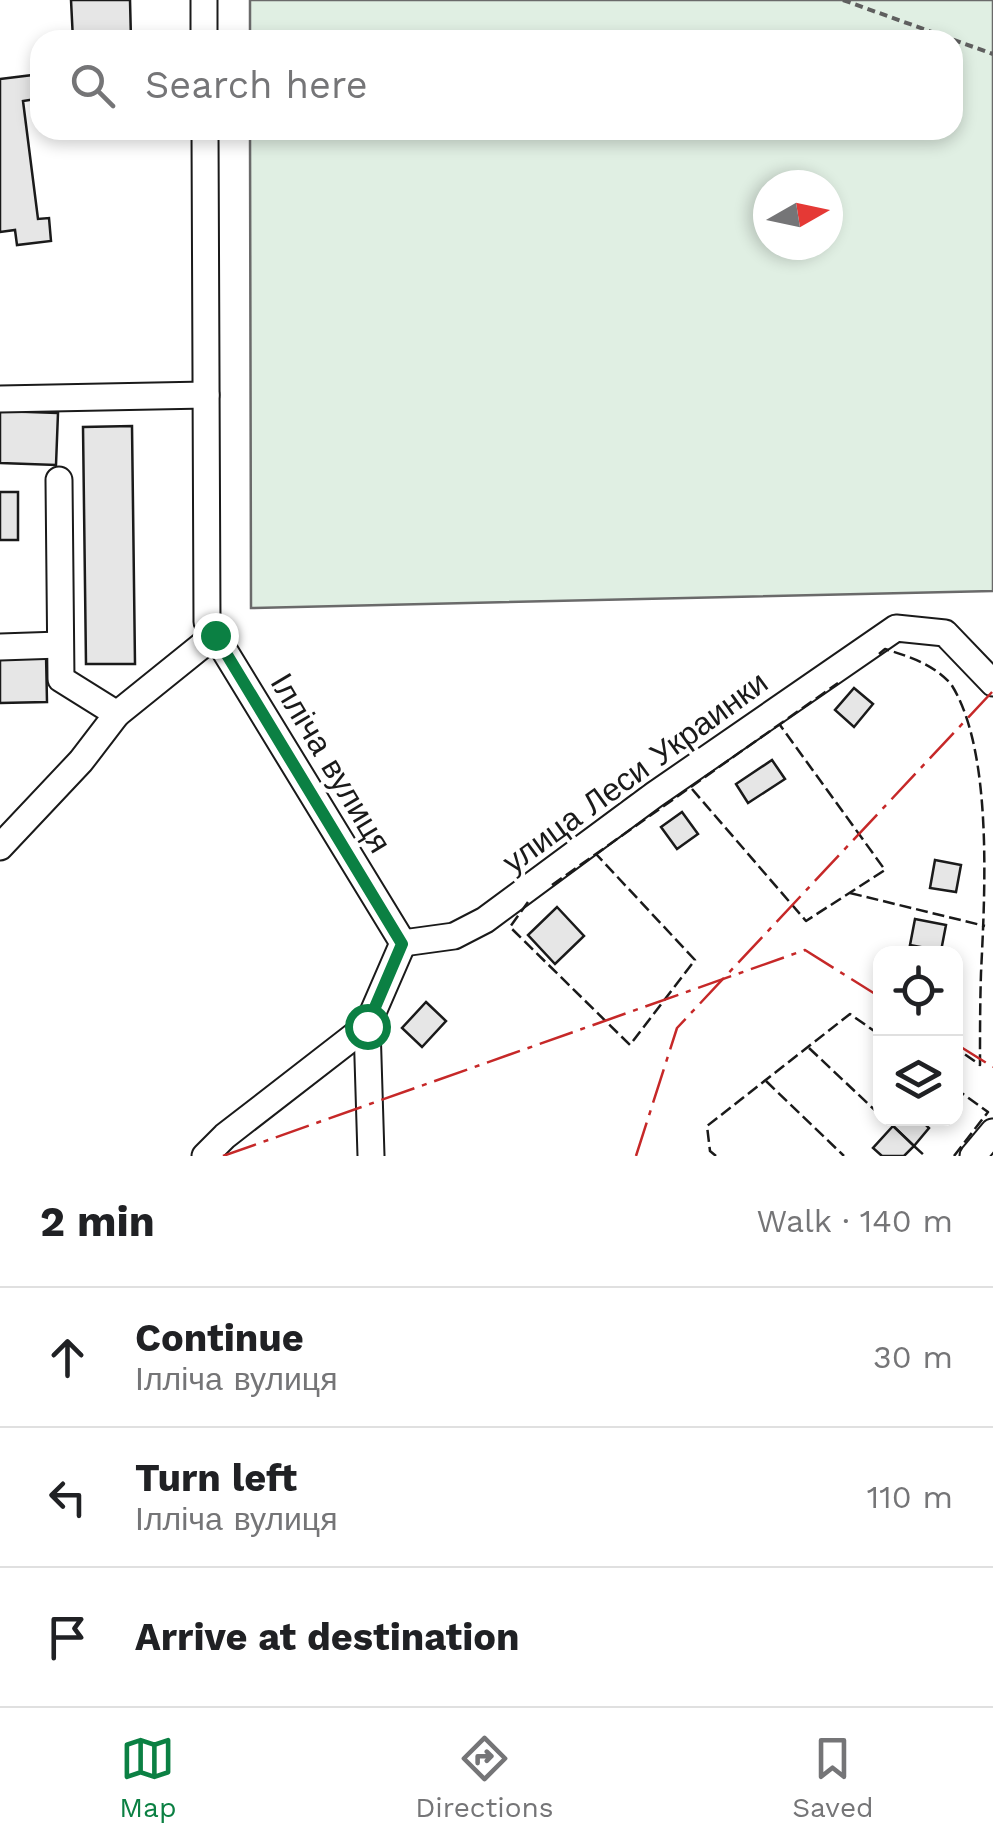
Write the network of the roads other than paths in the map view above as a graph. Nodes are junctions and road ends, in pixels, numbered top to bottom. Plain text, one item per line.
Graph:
1 (204, 0) edge
2 (204, 30) edge
3 (204, 140) edge
4 (206, 396) junction
5 (0, 399) edge
6 (59, 480) dead end
7 (215, 635) junction
8 (60, 646) junction
9 (0, 647) edge
10 (993, 683) edge
11 (117, 714) junction
12 (0, 847) edge
13 (402, 944) junction
14 (367, 1026) junction
15 (993, 1132) edge
16 (206, 1156) edge
17 (371, 1156) edge
18 (973, 1156) edge

1 - 2 street
3 - 4 street, Ілліча вулиця
4 - 5 street
4 - 7 street, Ілліча вулиця
6 - 8 street
7 - 11 street
7 - 13 street, Ілліча вулиця
8 - 9 street
8 - 11 street
10 - 13 street, улица Леси Украинки
11 - 12 street
13 - 14 street
14 - 16 street
14 - 17 street
15 - 18 street

